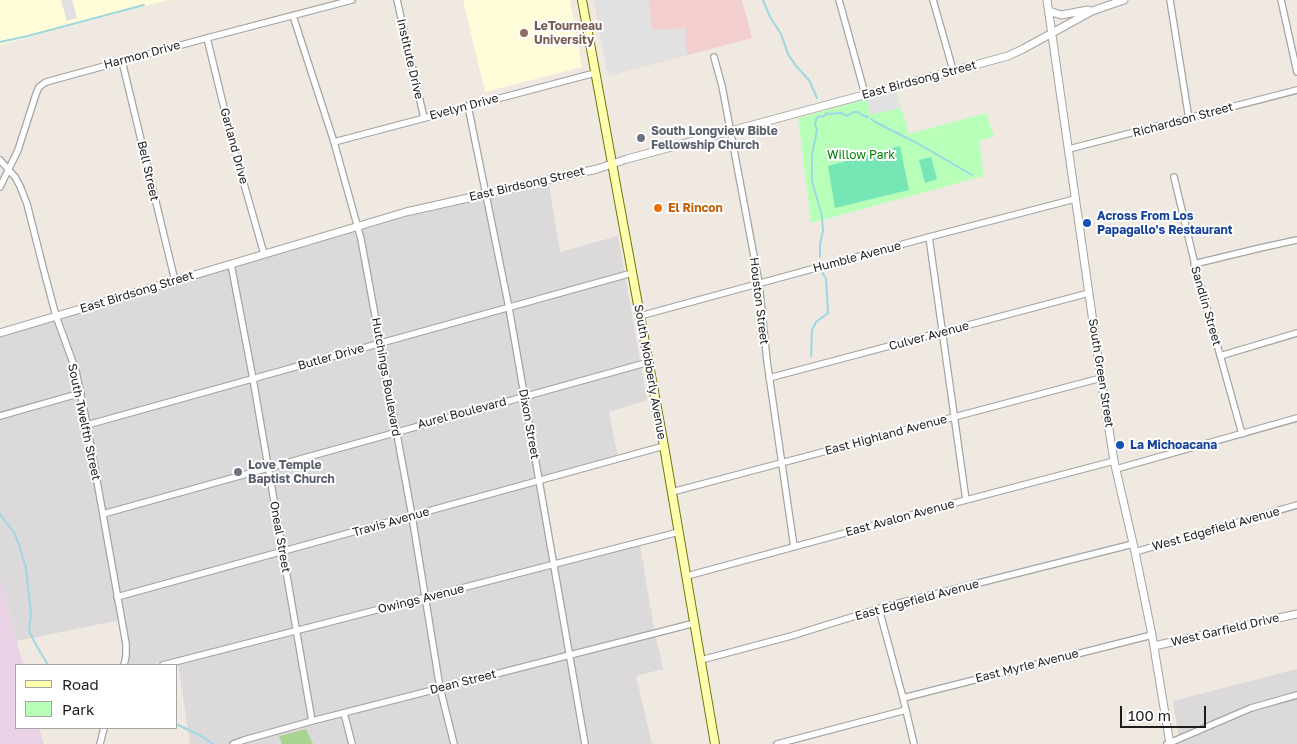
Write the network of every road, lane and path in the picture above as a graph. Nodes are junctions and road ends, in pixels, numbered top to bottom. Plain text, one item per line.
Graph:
1 (352, 0) edge
2 (396, 0) edge
3 (582, 0) edge
4 (839, 0) edge
5 (933, 0) edge
6 (1047, 0) edge
7 (1124, 0) edge
8 (1170, 0) edge
9 (1281, 0) edge
10 (1096, 9) junction
11 (1049, 11) junction
12 (293, 16) junction
13 (1053, 32) junction
14 (206, 38) junction
15 (714, 57) dead end
16 (122, 61) junction
17 (953, 70) junction
18 (1297, 72) edge
19 (595, 73) junction
20 (1297, 90) edge
21 (865, 94) junction
22 (468, 106) junction
23 (424, 118) junction
24 (1189, 119) junction
25 (729, 131) junction
26 (334, 142) junction
27 (1069, 150) junction
28 (0, 160) edge
29 (612, 164) junction
30 (9, 169) junction
31 (1174, 177) dead end
32 (0, 187) edge
33 (486, 194) junction
34 (1075, 199) junction
35 (358, 226) junction
36 (929, 237) junction
37 (1297, 240) edge
38 (264, 254) junction
39 (231, 264) junction
40 (1194, 264) junction
41 (632, 273) junction
42 (175, 281) junction
43 (759, 283) junction
44 (1089, 294) junction
45 (509, 308) junction
46 (56, 316) junction
47 (640, 316) junction
48 (0, 332) edge
49 (943, 332) junction
50 (1297, 334) edge
51 (380, 343) junction
52 (1220, 356) junction
53 (648, 362) junction
54 (769, 378) junction
55 (1101, 378) junction
56 (253, 379) junction
57 (81, 393) junction
58 (524, 396) junction
59 (0, 416) edge
60 (954, 416) junction
61 (1297, 418) edge
62 (87, 425) junction
63 (397, 432) junction
64 (1242, 434) junction
65 (664, 446) junction
66 (782, 463) junction
67 (1115, 465) junction
68 (268, 467) junction
69 (539, 480) junction
70 (672, 492) junction
71 (966, 500) junction
72 (1297, 505) edge
73 (103, 514) junction
74 (412, 516) junction
75 (679, 532) junction
76 (1133, 544) junction
77 (794, 547) junction
78 (283, 552) junction
79 (1135, 552) junction
80 (554, 564) junction
81 (687, 576) junction
82 (117, 597) junction
83 (426, 598) junction
84 (879, 609) junction
85 (1297, 614) edge
86 (695, 623) junction
87 (296, 630) junction
88 (1152, 635) junction
89 (1154, 646) junction
90 (570, 656) junction
91 (701, 660) junction
92 (124, 664) edge
93 (168, 664) edge
94 (440, 688) junction
95 (1297, 695) edge
96 (903, 698) junction
97 (906, 710) junction
98 (344, 713) junction
99 (312, 721) junction
100 (104, 729) edge
101 (100, 744) edge
102 (232, 744) edge
103 (352, 744) edge
104 (454, 744) edge
105 (585, 744) edge
106 (715, 744) edge
107 (777, 744) edge
108 (914, 744) edge
109 (1169, 744) edge

1 - 12 street, Harmon Drive
2 - 23 street, Institute Drive
3 - 19 main road, South Mobberly Avenue
4 - 21 street
5 - 17 street
6 - 11 street, South Green Street
7 - 10 street
8 - 24 street
9 - 18 street
10 - 11 street
10 - 13 street, East Birdsong Street
11 - 13 street, South Green Street
12 - 14 street, Harmon Drive
12 - 26 street, Hutchings Boulevard
13 - 17 street, East Birdsong Street
13 - 27 street, South Green Street
14 - 16 street, Harmon Drive
14 - 38 street, Garland Drive
15 - 25 street, Houston Street
16 - 30 street, Harmon Drive
16 - 42 street, Bell Street
17 - 21 street, East Birdsong Street
19 - 22 street, Evelyn Drive
19 - 29 main road, South Mobberly Avenue
20 - 24 street, Richardson Street
21 - 25 street, East Birdsong Street
22 - 23 street, Evelyn Drive
22 - 33 street, Dixon Street
23 - 26 street, Evelyn Drive
24 - 27 street, Richardson Street
25 - 29 street, East Birdsong Street
25 - 43 street, Houston Street
26 - 35 street, Hutchings Boulevard
27 - 34 street, South Green Street
28 - 30 street, South Twelfth Street
29 - 33 street, East Birdsong Street
29 - 41 main road, South Mobberly Avenue
30 - 32 street, Harmon Drive
30 - 46 street, South Twelfth Street
31 - 40 street, Sandlin Street
33 - 35 street, East Birdsong Street
33 - 45 street, Dixon Street
34 - 36 street, Humble Avenue
34 - 44 street, South Green Street
35 - 38 street, East Birdsong Street
35 - 51 street, Hutchings Boulevard
36 - 43 street, Humble Avenue
36 - 49 street
37 - 40 street
38 - 39 street, East Birdsong Street
39 - 42 street, East Birdsong Street
39 - 56 street, Oneal Street
40 - 52 street, Sandlin Street
41 - 45 street, Butler Drive
41 - 47 main road, South Mobberly Avenue
42 - 46 street, East Birdsong Street
43 - 47 street, Humble Avenue
43 - 54 street, Houston Street
44 - 49 street, Culver Avenue
44 - 55 street, South Green Street
45 - 51 street, Butler Drive
45 - 58 street, Dixon Street
46 - 48 street, East Birdsong Street
46 - 57 street, South Twelfth Street
47 - 53 main road, South Mobberly Avenue
49 - 54 street, Culver Avenue
49 - 60 street
50 - 52 street
51 - 56 street, Butler Drive
51 - 63 street, Hutchings Boulevard
52 - 64 street, Sandlin Street
53 - 58 street, Aurel Boulevard
53 - 65 main road, South Mobberly Avenue
54 - 66 street, Houston Street
55 - 60 street, East Highland Avenue
55 - 67 street, South Green Street
56 - 62 street, Butler Drive
56 - 68 street, Oneal Street
57 - 59 street
57 - 62 street, South Twelfth Street
58 - 63 street, Aurel Boulevard
58 - 69 street, Dixon Street
60 - 66 street, East Highland Avenue
60 - 71 street
61 - 64 street, East Avalon Avenue
62 - 73 street, South Twelfth Street
63 - 68 street, Aurel Boulevard
63 - 74 street, Hutchings Boulevard
64 - 67 street, East Avalon Avenue
65 - 69 street, Travis Avenue
65 - 70 main road, South Mobberly Avenue
66 - 70 street, East Highland Avenue
66 - 77 street, Houston Street
67 - 71 street, East Avalon Avenue
67 - 76 street, South Green Street
68 - 73 street, Aurel Boulevard
68 - 78 street, Oneal Street
69 - 74 street, Travis Avenue
69 - 80 street, Dixon Street
70 - 75 main road, South Mobberly Avenue
71 - 77 street, East Avalon Avenue
72 - 79 street, West Edgefield Avenue
73 - 82 street, South Twelfth Street
74 - 78 street, Travis Avenue
74 - 83 street, Hutchings Boulevard
75 - 80 street, Owings Avenue
75 - 81 main road, South Mobberly Avenue
76 - 79 street, South Green Street
76 - 84 street, East Edgefield Avenue
77 - 81 street, East Avalon Avenue
78 - 82 street, Travis Avenue
78 - 87 street, Oneal Street
79 - 88 street, South Green Street
80 - 83 street, Owings Avenue
80 - 90 street, Dixon Street
81 - 86 main road, South Mobberly Avenue
82 - 92 street, South Twelfth Street
83 - 87 street, Owings Avenue
83 - 94 street, Hutchings Boulevard
84 - 91 street, East Edgefield Avenue
84 - 96 street
85 - 89 street, West Garfield Drive
86 - 90 street, Dean Street
86 - 91 main road, South Mobberly Avenue
87 - 93 street, Owings Avenue
87 - 99 street, Oneal Street
88 - 89 street, South Green Street
88 - 96 street, East Myrle Avenue
89 - 109 street, South Green Street
90 - 94 street, Dean Street
90 - 105 street, Dixon Street
91 - 106 main road, South Mobberly Avenue
94 - 98 street, Dean Street
94 - 104 street, Hutchings Boulevard
95 - 109 street
96 - 97 street
97 - 107 street
97 - 108 street
98 - 99 street, Dean Street
98 - 103 street
99 - 102 street, Dean Street
100 - 101 street

